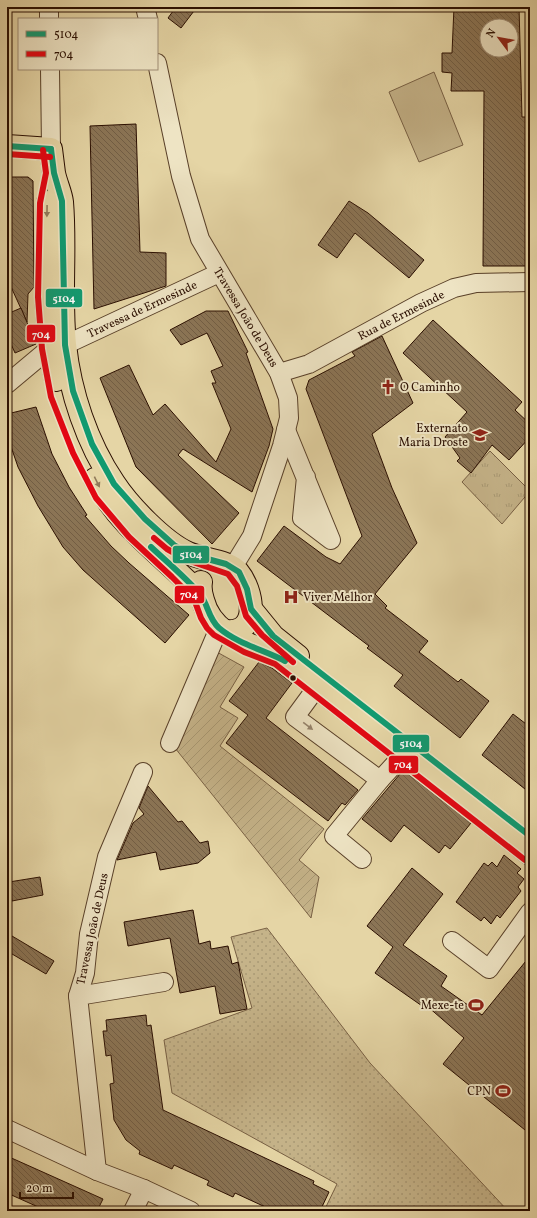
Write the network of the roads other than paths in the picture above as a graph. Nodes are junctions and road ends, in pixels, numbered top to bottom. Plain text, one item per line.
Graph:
1 (49, 7) edge
2 (145, 7) edge
3 (49, 18) edge
4 (148, 18) edge
5 (158, 68) edge
6 (50, 70) edge
7 (7, 146) edge
8 (51, 149) junction
9 (219, 273) junction
10 (530, 282) edge
11 (58, 347) junction
12 (280, 373) junction
13 (7, 384) edge
14 (286, 430) junction
15 (306, 477) dead end
16 (225, 565) junction
17 (202, 595) junction
18 (251, 609) junction
19 (222, 630) junction
20 (317, 687) junction
21 (170, 742) dead end
22 (403, 756) junction
23 (143, 772) dead end
24 (380, 780) junction
25 (530, 836) edge
26 (530, 854) edge
27 (362, 859) dead end
28 (530, 912) edge
29 (452, 941) dead end
30 (164, 982) dead end
31 (78, 996) junction
32 (7, 1129) edge
33 (97, 1171) junction
34 (144, 1189) junction
35 (133, 1211) edge
36 (190, 1211) edge

1 - 3 street
2 - 4 street
5 - 9 street, Travessa João de Deus
6 - 8 street
7 - 8 main road
8 - 11 main road
9 - 11 street, Travessa de Ermesinde
9 - 12 street, Travessa João de Deus
10 - 12 street, Rua de Ermesinde
11 - 13 street, Travessa de Ermesinde
11 - 16 main road
11 -> 17 main road
12 - 14 street, Travessa João de Deus
14 - 15 street
14 - 16 street, Travessa João de Deus
16 - 17 main road
16 - 18 main road
17 - 19 main road
18 - 19 main road
18 - 25 main road
19 - 20 main road
19 - 21 street
20 - 22 main road
20 -> 24 street
22 - 24 street
22 - 26 main road
23 - 31 street, Travessa João de Deus
24 - 27 street
28 - 29 street
30 - 31 street, Travessa João de Deus
31 - 33 street, Travessa João de Deus
32 - 33 street
33 - 34 street
34 - 35 street
34 - 36 street

